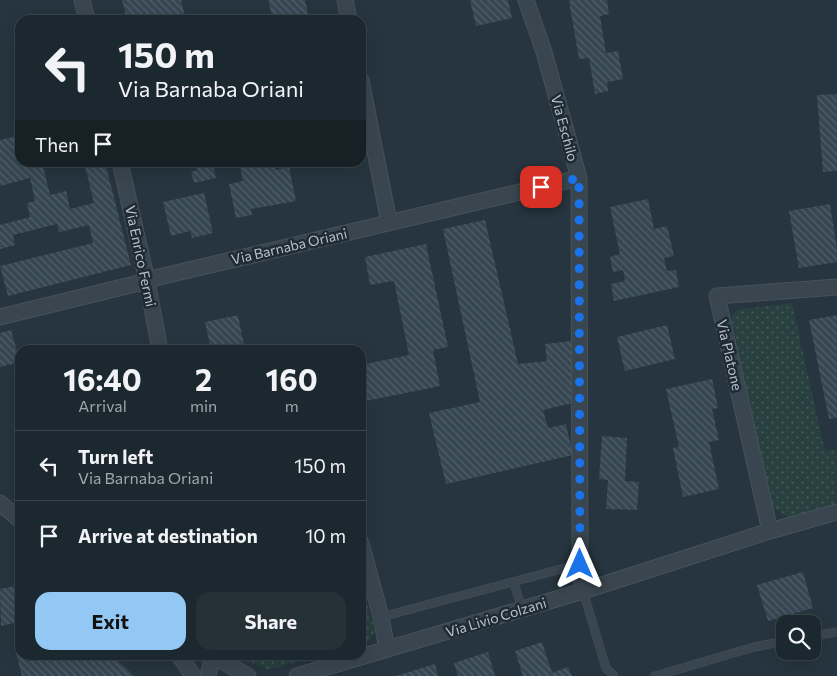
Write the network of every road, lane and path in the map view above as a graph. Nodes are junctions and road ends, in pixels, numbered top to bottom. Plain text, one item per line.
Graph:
1 (82, 0) edge
2 (344, 0) edge
3 (526, 0) edge
4 (86, 15) edge
5 (348, 15) edge
6 (366, 104) edge
7 (121, 167) edge
8 (579, 178) junction
9 (390, 222) junction
10 (147, 281) junction
11 (837, 288) edge
12 (0, 317) edge
13 (159, 345) edge
14 (0, 503) edge
15 (837, 512) edge
16 (15, 516) edge
17 (770, 531) junction
18 (366, 562) edge
19 (580, 564) junction
20 (514, 583) junction
21 (583, 591) junction
22 (522, 609) junction
23 (380, 617) junction
24 (837, 632) edge
25 (821, 635) edge
26 (776, 643) edge
27 (387, 649) junction
28 (366, 655) edge
29 (182, 660) edge
30 (212, 660) edge
31 (221, 660) edge
32 (350, 660) edge
33 (193, 676) edge
34 (208, 676) edge
35 (248, 676) edge
36 (297, 676) edge
37 (614, 676) edge
38 (655, 676) edge

1 - 4 street
2 - 5 street
3 - 8 street, Via Eschilo
6 - 9 street
7 - 10 street, Via Enrico Fermi
8 - 9 street, Via Barnaba Oriani
8 - 19 street, Via Eschilo
9 - 10 street, Via Barnaba Oriani
10 - 12 street, Via Barnaba Oriani
10 - 13 street, Via Enrico Fermi
11 - 17 street, Via Platone
14 - 16 street
15 - 17 street, Via Livio Colzani
17 - 21 street, Via Livio Colzani
18 - 23 street
19 - 20 lane
19 - 21 street, Via Eschilo
20 - 22 lane
20 - 23 lane
21 - 22 street, Via Livio Colzani
21 - 37 lane
22 - 27 street, Via Livio Colzani
23 - 27 street
24 - 25 lane
26 - 38 lane
27 - 28 street, Via Livio Colzani
29 - 33 street
30 - 34 street
31 - 35 street
32 - 36 street, Via Livio Colzani

